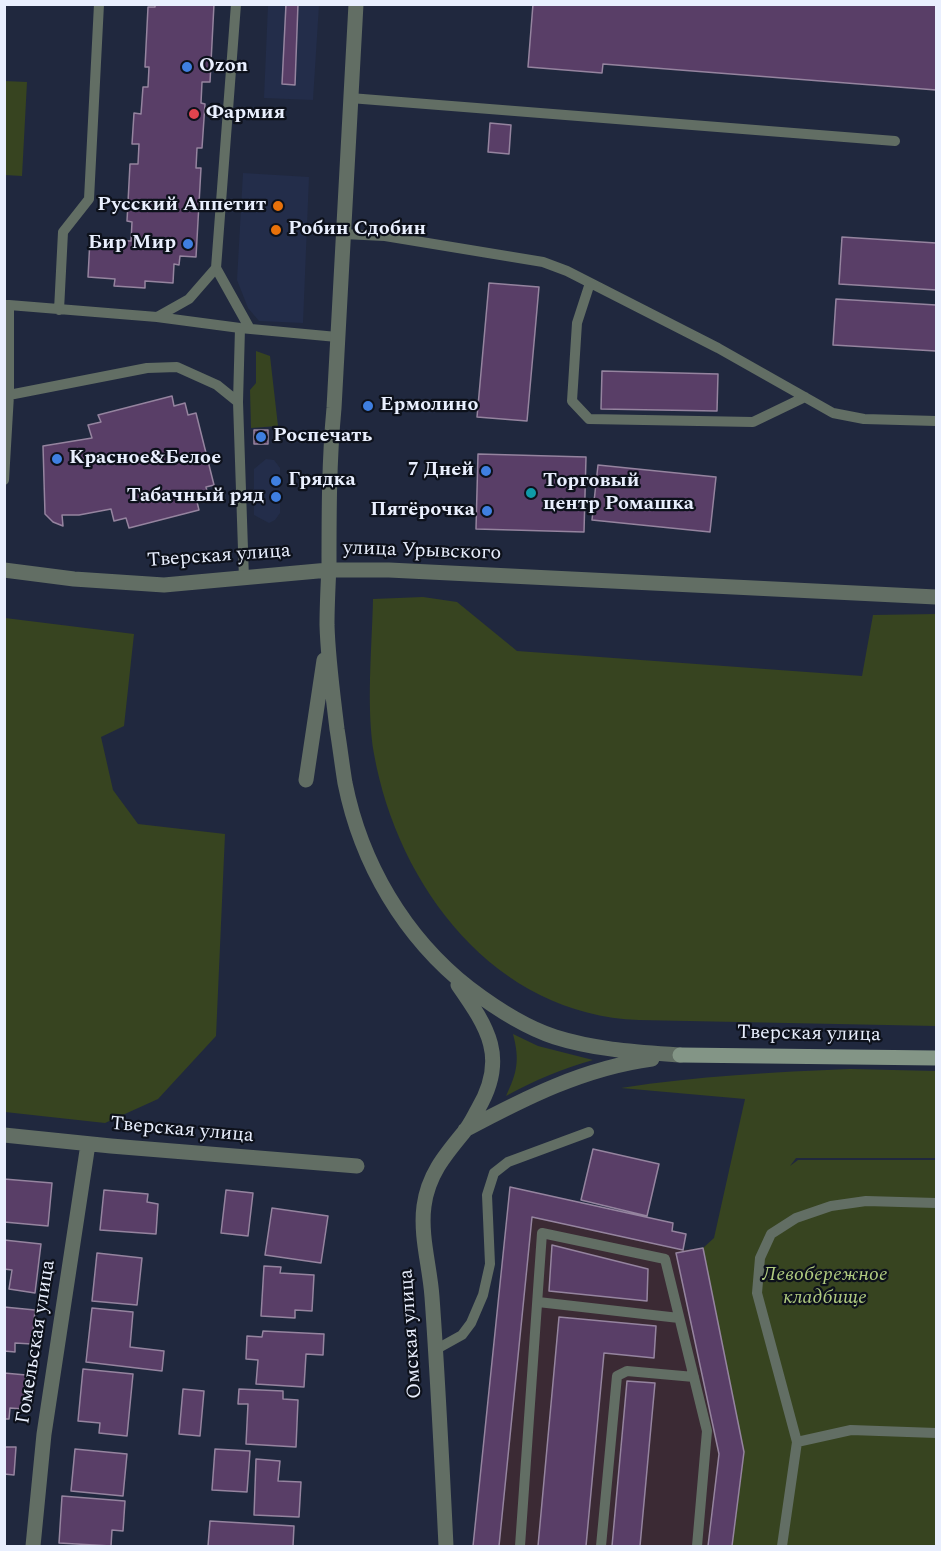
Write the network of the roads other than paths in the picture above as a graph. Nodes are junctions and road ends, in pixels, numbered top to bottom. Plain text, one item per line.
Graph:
1 (99, 4) edge
2 (236, 4) edge
3 (356, 4) edge
4 (350, 98) junction
5 (895, 141) dead end
6 (343, 234) junction
7 (216, 268) junction
8 (590, 283) junction
9 (7, 305) edge
10 (58, 310) junction
11 (157, 317) junction
12 (245, 328) junction
13 (338, 337) junction
14 (9, 395) junction
15 (805, 397) junction
16 (238, 402) junction
17 (936, 421) edge
18 (4, 480) edge
19 (4, 570) edge
20 (329, 570) junction
21 (244, 579) junction
22 (936, 597) edge
23 (328, 634) junction
24 (306, 780) dead end
25 (450, 973) junction
26 (680, 1055) junction
27 (936, 1058) edge
28 (465, 1130) junction
29 (589, 1132) dead end
30 (4, 1135) edge
31 (88, 1144) junction
32 (357, 1166) dead end
33 (936, 1203) edge
34 (538, 1302) junction
35 (679, 1318) junction
36 (435, 1350) junction
37 (694, 1377) junction
38 (936, 1433) edge
39 (797, 1442) junction
40 (33, 1546) edge
41 (446, 1546) edge
42 (520, 1546) edge
43 (601, 1546) edge
44 (697, 1546) edge
45 (782, 1546) edge

1 - 10 lane
2 - 7 lane
3 - 4 street, улица Урывского
4 - 5 lane
4 - 6 street, улица Урывского
6 - 8 lane
6 - 13 street, улица Урывского
7 - 11 lane
7 - 12 lane
8 - 15 lane
8 - 15 lane
9 - 10 lane
9 - 14 lane
10 - 11 lane
11 - 12 lane
12 - 13 lane
12 - 16 lane
13 - 20 street, улица Урывского
14 - 16 lane
14 - 18 lane
15 - 17 lane
16 - 21 lane
19 - 21 street, Тверская улица
20 - 21 street, Тверская улица
20 - 22 street, улица Урывского
20 - 23 street
23 - 24 street
23 - 25 street
25 - 26 street
25 - 28 street, Омская улица
26 - 27 street, Тверская улица
26 - 28 street
28 - 36 street, Омская улица
29 - 36 lane
30 - 31 street, Тверская улица
31 - 32 street, Тверская улица
31 - 40 street, Гомельская улица
33 - 39 lane
34 - 35 lane
34 - 35 lane
34 - 42 lane
35 - 37 lane
36 - 41 street, Омская улица
37 - 43 lane
37 - 44 lane
38 - 39 lane
39 - 45 lane

